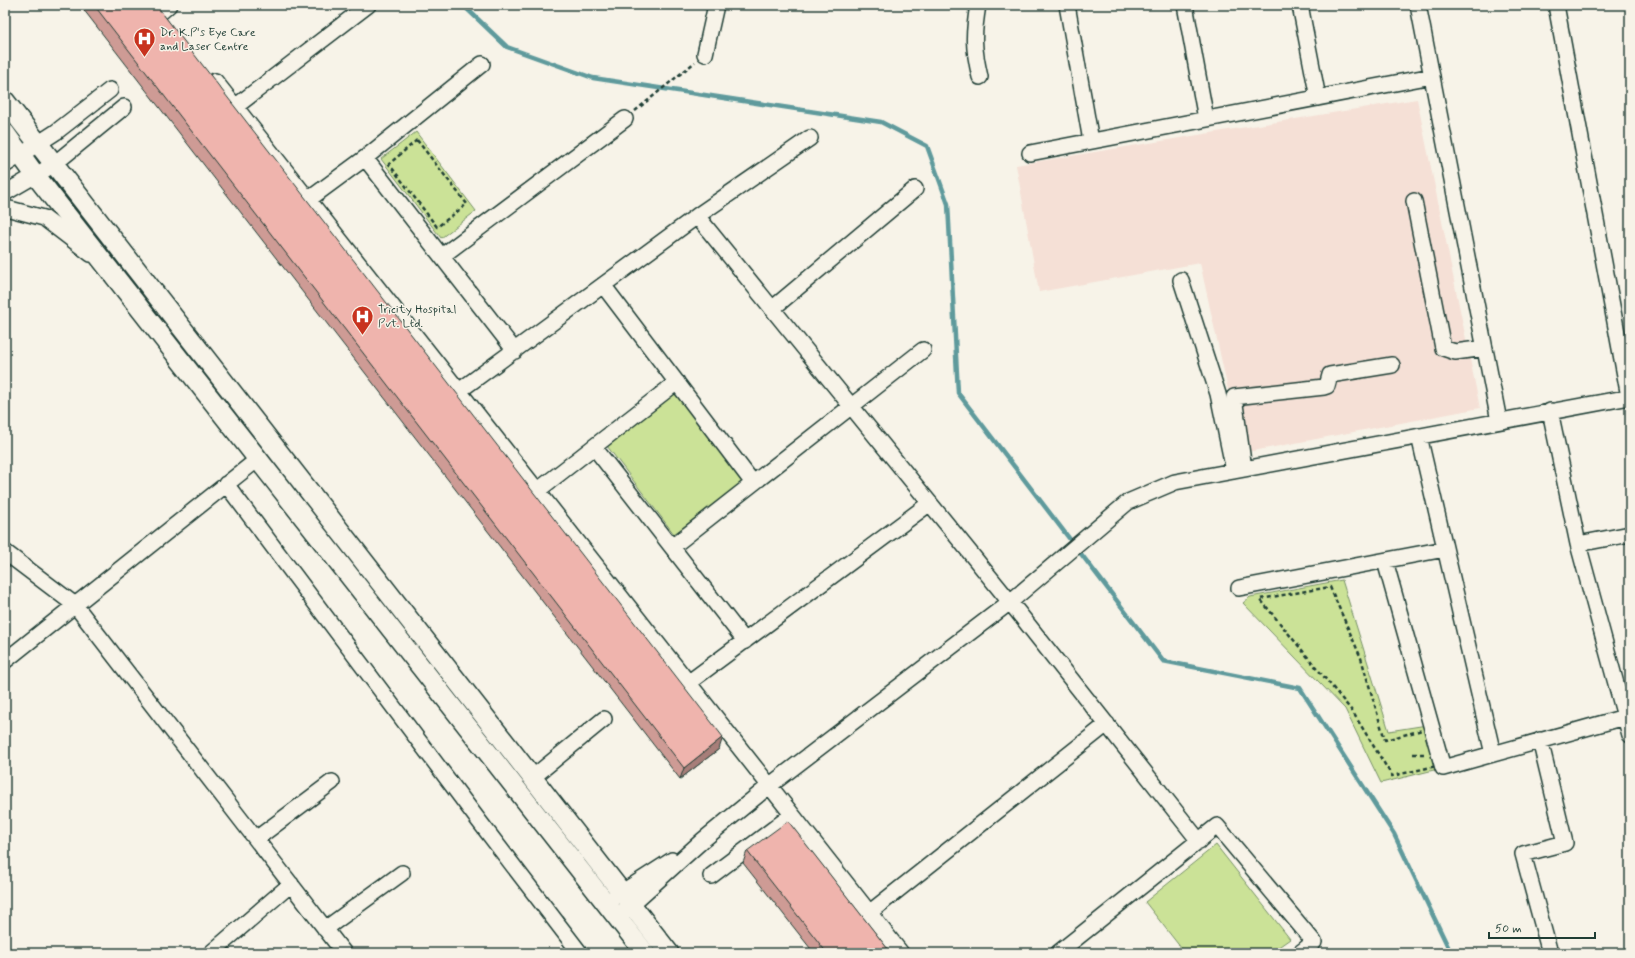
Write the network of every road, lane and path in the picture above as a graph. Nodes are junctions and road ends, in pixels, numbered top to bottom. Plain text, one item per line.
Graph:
1 (368, 5) edge
2 (716, 5) edge
3 (978, 5) edge
4 (1067, 5) edge
5 (1185, 5) edge
6 (1300, 5) edge
7 (1418, 5) edge
8 (1556, 5) edge
9 (162, 7) edge
10 (170, 24) edge
11 (705, 54) joint
12 (482, 64) dead end
13 (207, 72) edge
14 (1432, 76) junction
15 (980, 77) dead end
16 (110, 90) dead end
17 (1318, 98) junction
18 (5, 101) edge
19 (124, 107) dead end
20 (235, 107) junction
21 (625, 119) joint
22 (1206, 119) junction
23 (5, 133) edge
24 (810, 138) dead end
25 (1091, 141) junction
26 (39, 144) junction
27 (1030, 153) dead end
28 (22, 154) junction
29 (365, 158) junction
30 (5, 165) edge
31 (53, 165) junction
32 (36, 176) junction
33 (915, 189) dead end
34 (5, 192) edge
35 (308, 200) junction
36 (1414, 201) dead end
37 (466, 204) joint
38 (5, 209) edge
39 (697, 216) junction
40 (442, 256) junction
41 (108, 266) junction
42 (1181, 280) dead end
43 (603, 285) junction
44 (772, 309) junction
45 (1485, 348) junction
46 (923, 350) dead end
47 (515, 351) junction
48 (1392, 365) dead end
49 (677, 382) junction
50 (459, 391) junction
51 (1630, 397) edge
52 (852, 406) junction
53 (1550, 411) junction
54 (1499, 421) junction
55 (1418, 436) junction
56 (594, 447) junction
57 (258, 459) junction
58 (1239, 470) junction
59 (753, 483) junction
60 (226, 484) junction
61 (537, 491) junction
62 (930, 503) junction
63 (1630, 534) edge
64 (1578, 544) junction
65 (672, 547) junction
66 (1445, 549) junction
67 (5, 552) edge
68 (1385, 561) junction
69 (1239, 588) dead end
70 (1010, 602) junction
71 (75, 605) junction
72 (745, 641) junction
73 (5, 661) edge
74 (688, 683) junction
75 (1625, 717) junction
76 (604, 719) dead end
77 (1107, 724) junction
78 (1630, 735) edge
79 (1540, 740) junction
80 (1493, 754) junction
81 (1436, 766) joint
82 (532, 778) junction
83 (332, 782) dead end
84 (769, 786) junction
85 (792, 815) junction
86 (256, 839) junction
87 (1199, 841) junction
88 (402, 872) dead end
89 (711, 876) dead end
90 (291, 884) junction
91 (627, 898) junction
92 (611, 910) junction
93 (869, 913) junction
94 (326, 929) junction
95 (211, 953) edge
96 (344, 953) edge
97 (580, 953) edge
98 (645, 953) edge
99 (669, 953) edge
100 (901, 953) edge
101 (1058, 953) edge
102 (1300, 953) edge
103 (1550, 953) edge

1 - 20 street
2 - 11 street
3 - 15 street
4 - 25 street
5 - 22 street
6 - 17 street
7 - 14 street
8 - 51 street
9 - 10 street
11 - 21 path
12 - 29 street
13 - 20 street
14 - 17 street
14 - 45 street
16 - 26 street
17 - 22 street
18 - 26 main road
19 - 31 street
20 - 35 street
21 - 40 street
22 - 25 street
23 - 28 main road
24 - 39 street
25 - 27 street
26 - 28 street
26 - 31 main road
28 - 30 street
28 - 32 main road
29 - 35 street
29 - 40 street
31 - 32 street
31 - 82 main road
32 - 34 street
32 - 41 main road
33 - 44 street
35 - 50 street
36 - 45 street
37 - 37 path
38 - 41 street
39 - 43 street
39 - 44 street
40 - 47 street
41 - 57 main road
42 - 58 street
43 - 47 street
43 - 49 street
44 - 52 street
45 - 54 street
46 - 52 street
47 - 50 street
48 - 58 street
49 - 56 street
49 - 59 street
50 - 61 street
51 - 53 street
52 - 59 street
52 - 62 street
53 - 54 street
53 - 64 street
54 - 55 street
55 - 58 street
55 - 66 street
56 - 61 street
56 - 65 street
57 - 60 street
57 - 92 main road
58 - 70 street
59 - 65 street
60 - 71 street
60 - 97 street
61 - 74 street
62 - 70 street
62 - 72 street
63 - 64 street
64 - 75 street
65 - 72 street
66 - 68 street
66 - 80 street
67 - 71 street
68 - 69 street
68 - 80 street
70 - 77 street
70 - 84 street
71 - 73 street
71 - 86 street
72 - 74 street
74 - 84 street
75 - 78 street
75 - 79 street
76 - 82 street
77 - 87 street
77 - 93 street
79 - 80 street
79 - 103 street
81 - 81 path
82 - 91 main road
83 - 86 street
84 - 85 street
84 - 91 street
85 - 89 street
85 - 93 street
86 - 90 street
87 - 101 street
87 - 102 street
88 - 94 street
90 - 94 street
90 - 95 street
91 - 92 street
91 - 99 main road
92 - 98 main road
93 - 100 street
94 - 96 street

